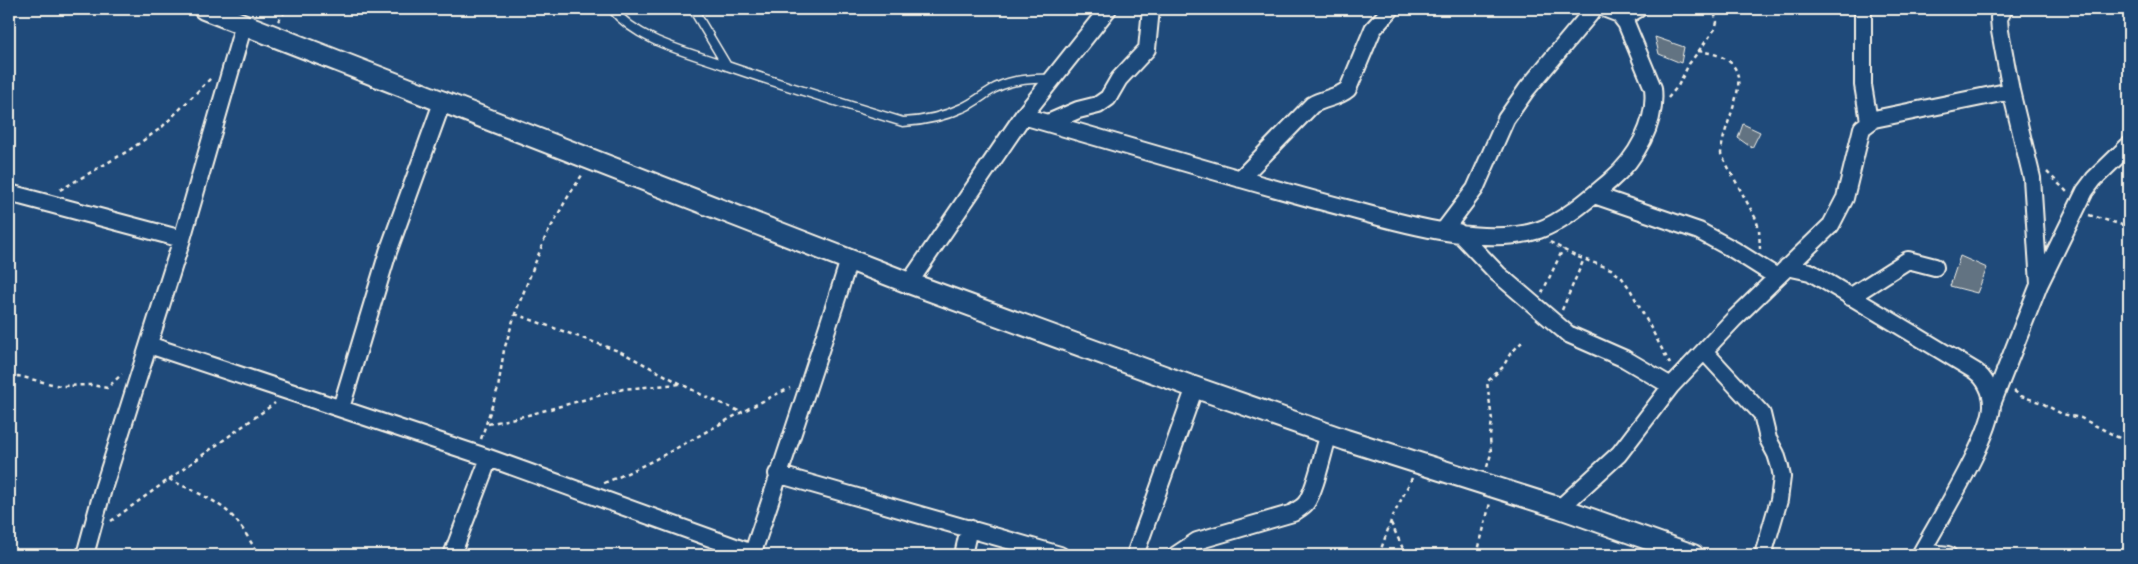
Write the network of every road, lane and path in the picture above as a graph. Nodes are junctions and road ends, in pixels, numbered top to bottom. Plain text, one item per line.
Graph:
1 (204, 9) edge
2 (612, 9) edge
3 (693, 9) edge
4 (1108, 9) edge
5 (1151, 9) edge
6 (1391, 9) edge
7 (1599, 9) edge
8 (1638, 9) edge
9 (1713, 9) edge
10 (1863, 9) edge
11 (2004, 9) edge
12 (1623, 18) junction
13 (244, 24) junction
14 (1698, 51) junction
15 (727, 66) junction
16 (215, 74) dead end
17 (1052, 79) junction
18 (2011, 91) junction
19 (442, 100) junction
20 (1665, 102) dead end
21 (1023, 116) junction
22 (1870, 121) junction
23 (1048, 123) junction
24 (2128, 146) edge
25 (2028, 158) junction
26 (593, 159) junction
27 (1240, 179) junction
28 (9, 193) edge
29 (1594, 194) junction
30 (41, 202) junction
31 (2079, 205) junction
32 (2129, 227) edge
33 (1451, 231) junction
34 (1531, 231) junction
35 (182, 239) junction
36 (1564, 250) junction
37 (1584, 259) junction
38 (848, 260) junction
39 (1758, 265) junction
40 (1935, 267) dead end
41 (1782, 272) junction
42 (909, 283) junction
43 (2039, 285) junction
44 (1850, 297) junction
45 (1535, 307) junction
46 (515, 314) junction
47 (1555, 323) junction
48 (1522, 342) dead end
49 (149, 345) junction
50 (1704, 351) junction
51 (124, 371) dead end
52 (9, 378) edge
53 (810, 380) junction
54 (2002, 381) junction
55 (1675, 382) junction
56 (682, 384) junction
57 (1195, 387) junction
58 (290, 391) junction
59 (1992, 404) junction
60 (341, 408) junction
61 (741, 412) junction
62 (488, 424) junction
63 (1329, 434) junction
64 (2129, 443) edge
65 (482, 456) junction
66 (1419, 462) junction
67 (777, 474) junction
68 (169, 479) junction
69 (1490, 485) junction
70 (583, 491) junction
71 (1560, 508) junction
72 (1390, 522) junction
73 (969, 528) junction
74 (91, 535) junction
75 (752, 554) edge
76 (85, 555) edge
77 (259, 555) edge
78 (452, 555) edge
79 (963, 555) edge
80 (1060, 555) edge
81 (1135, 555) edge
82 (1176, 555) edge
83 (1379, 555) edge
84 (1406, 555) edge
85 (1477, 555) edge
86 (1693, 555) edge
87 (1763, 555) edge
88 (1920, 555) edge
89 (1948, 555) edge

1 - 13 street
2 - 15 lane
3 - 15 lane
4 - 17 street
5 - 23 street
6 - 27 street
7 - 12 street
7 - 33 street
8 - 12 street
9 - 14 path
10 - 22 street
11 - 18 street
12 - 29 street
13 - 19 street
13 - 35 street
14 - 20 path
14 - 39 path
15 - 17 lane
16 - 30 path
17 - 21 street
18 - 22 street
18 - 25 street
19 - 26 street
19 - 60 street
21 - 23 street
21 - 42 street
22 - 41 street
23 - 27 street
24 - 31 street
25 - 31 path
25 - 43 street
26 - 38 street
26 - 46 path
27 - 33 street
28 - 30 street
29 - 34 street
29 - 39 street
30 - 35 street
31 - 32 path
31 - 43 street
33 - 34 street
33 - 45 street
34 - 36 path
35 - 49 street
36 - 37 path
36 - 45 path
37 - 47 path
37 - 55 path
38 - 42 street
38 - 53 street
39 - 41 street
40 - 44 street
41 - 44 street
41 - 50 street
42 - 57 street
43 - 54 street
44 - 59 street
45 - 47 street
46 - 56 path
46 - 62 path
47 - 55 street
48 - 69 path
49 - 58 street
49 - 74 street
50 - 55 street
50 - 87 street
51 - 52 path
53 - 61 path
53 - 67 street
54 - 59 street
54 - 64 path
55 - 71 street
56 - 61 path
56 - 62 path
57 - 63 street
57 - 81 street
58 - 60 street
58 - 68 path
59 - 88 street
60 - 65 street
61 - 70 path
62 - 65 path
63 - 66 street
63 - 82 street
65 - 70 street
65 - 78 street
66 - 69 street
66 - 72 path
67 - 73 street
67 - 75 street
68 - 74 path
68 - 77 path
69 - 71 street
69 - 85 path
70 - 75 street
71 - 86 street
72 - 83 path
72 - 84 path
73 - 79 street
73 - 80 street
74 - 76 street
88 - 89 street

